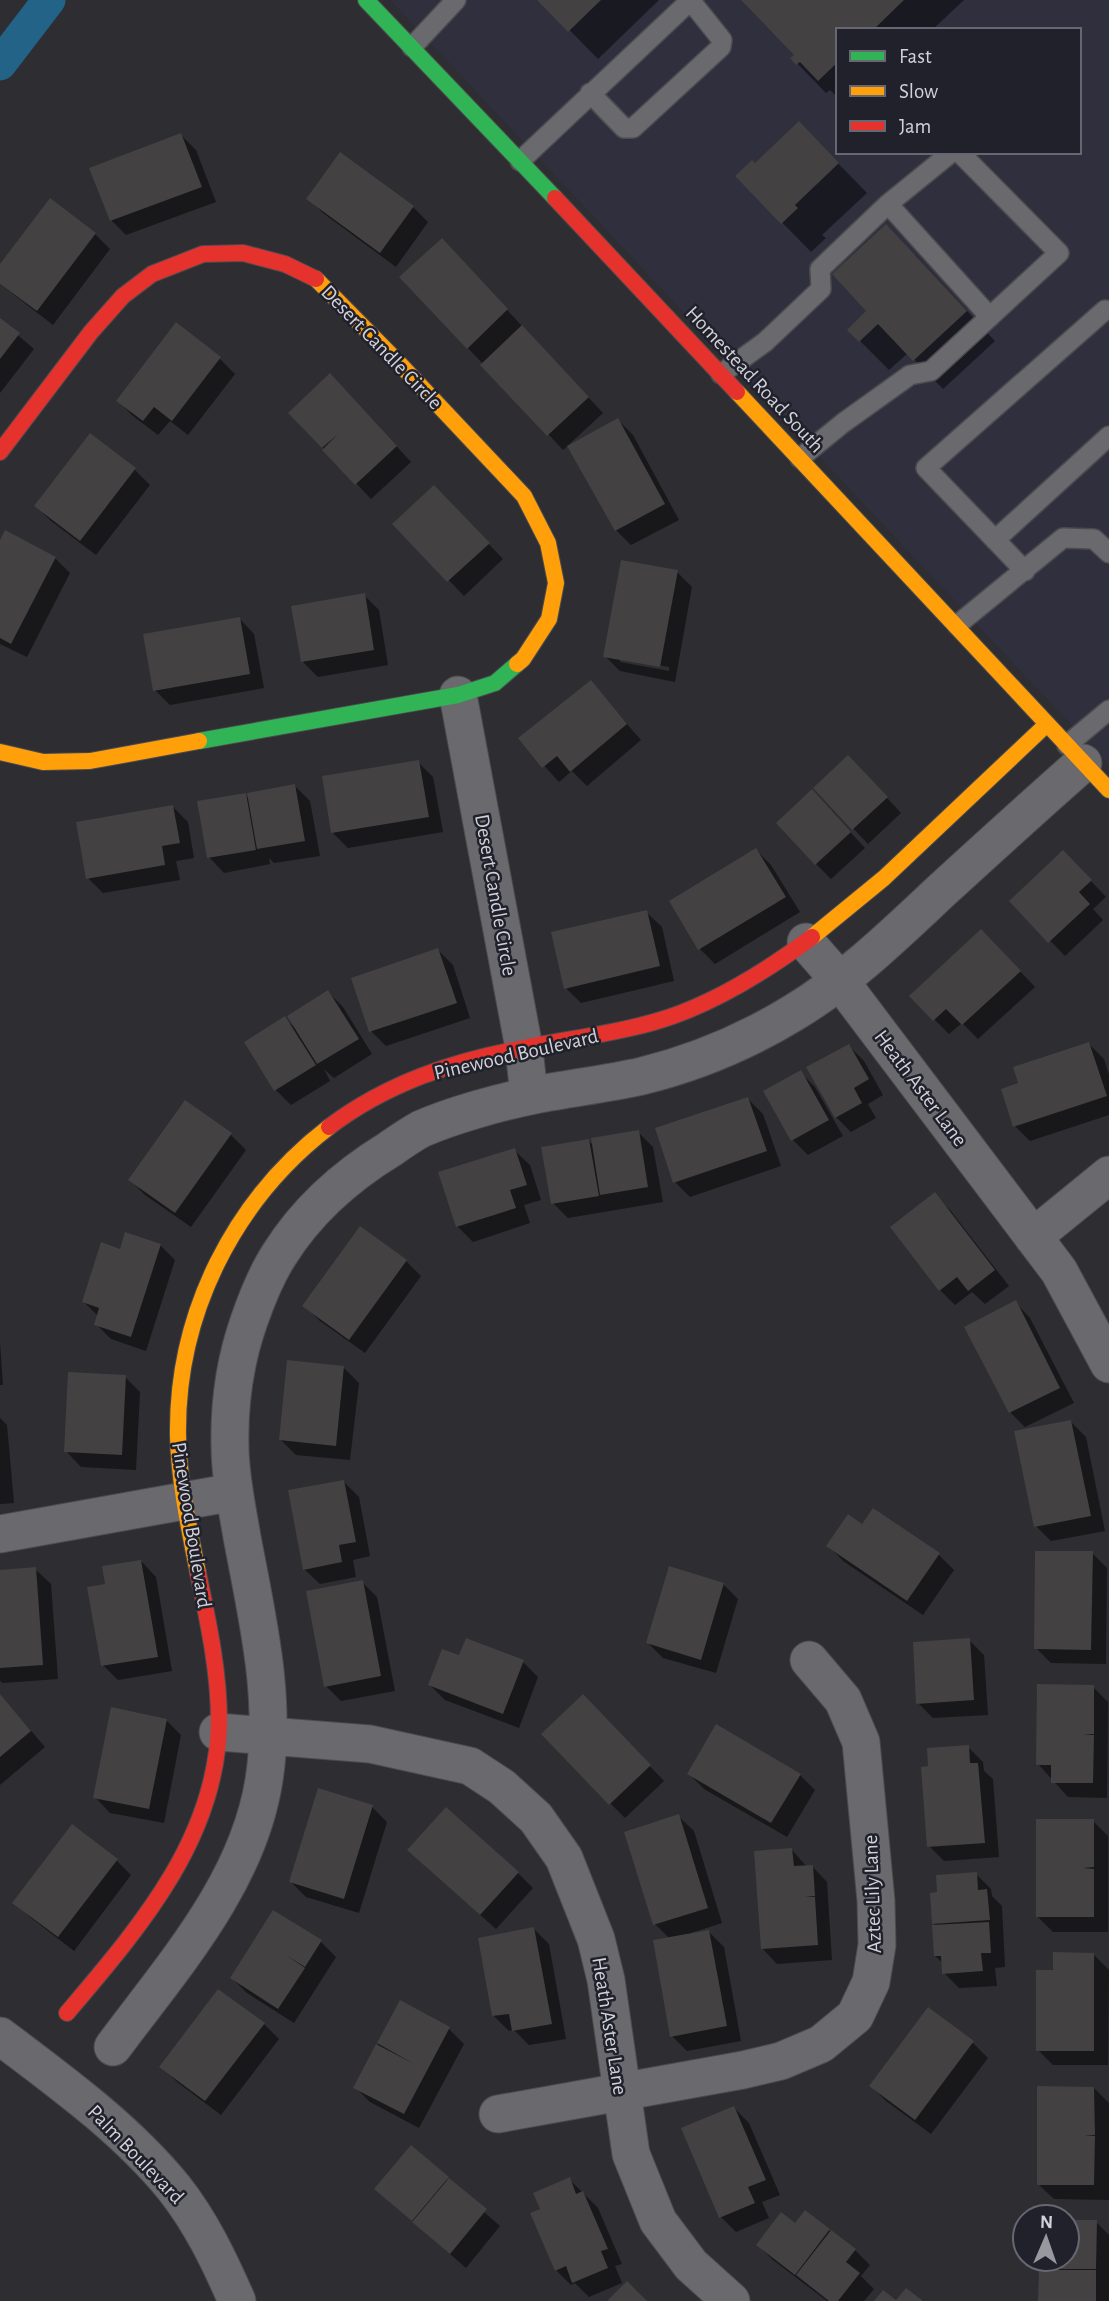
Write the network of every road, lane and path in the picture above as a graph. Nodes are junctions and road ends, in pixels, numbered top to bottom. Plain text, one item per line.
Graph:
1 (366, 0) edge
2 (456, 0) edge
3 (691, 0) edge
4 (412, 47) junction
5 (590, 93) junction
6 (950, 154) edge
7 (961, 154) edge
8 (520, 161) junction
9 (888, 204) junction
10 (1105, 310) dead end
11 (990, 317) junction
12 (722, 374) junction
13 (1109, 436) edge
14 (0, 453) edge
15 (800, 458) junction
16 (995, 540) junction
17 (1109, 553) edge
18 (1025, 570) junction
19 (957, 625) junction
20 (458, 695) junction
21 (1109, 710) edge
22 (1047, 723) junction
23 (0, 752) edge
24 (1075, 754) junction
25 (1109, 790) edge
26 (806, 942) junction
27 (840, 981) junction
28 (524, 1048) junction
29 (529, 1096) junction
30 (1109, 1175) edge
31 (1033, 1237) junction
32 (1109, 1364) edge
33 (234, 1492) junction
34 (184, 1499) junction
35 (0, 1534) edge
36 (809, 1660) dead end
37 (218, 1732) junction
38 (269, 1736) junction
39 (133, 1934) junction
40 (175, 1964) junction
41 (67, 2013) dead end
42 (0, 2036) edge
43 (113, 2047) dead end
44 (621, 2092) junction
45 (498, 2114) dead end
46 (237, 2301) edge
47 (731, 2301) edge

1 - 4 street, Homestead Road South
2 - 4 lane
3 - 5 lane
3 - 5 lane
4 - 8 street, Homestead Road South
5 - 8 lane
6 - 9 lane
7 - 11 lane
8 - 12 street, Homestead Road South
9 - 11 lane
9 - 12 lane
10 - 16 lane
11 - 15 lane
12 - 15 street, Homestead Road South
13 - 16 lane
14 - 20 street, Desert Candle Circle
15 - 19 street, Homestead Road South
16 - 18 lane
17 - 18 lane
18 - 19 lane
19 - 22 street, Homestead Road South
20 - 23 street, Desert Candle Circle
20 - 28 street, Desert Candle Circle
21 - 24 lane
22 - 24 street, Homestead Road South
22 - 26 street, Pinewood Boulevard
24 - 25 street, Homestead Road South
24 - 27 street, Pinewood Boulevard
26 - 27 street, Heath Aster Lane
26 - 28 street, Pinewood Boulevard
27 - 29 street, Pinewood Boulevard
27 - 31 street, Heath Aster Lane
28 - 29 street, Desert Candle Circle
28 - 34 street, Pinewood Boulevard
29 - 33 street, Pinewood Boulevard
30 - 31 street
31 - 32 street, Heath Aster Lane
33 - 34 street
33 - 38 street, Pinewood Boulevard
34 - 35 street
34 - 37 street, Pinewood Boulevard
36 - 44 street, Aztec Lily Lane
37 - 38 street, Heath Aster Lane
37 - 39 street, Pinewood Boulevard
38 - 40 street, Pinewood Boulevard
38 - 44 street, Heath Aster Lane
39 - 40 street
39 - 41 street, Pinewood Boulevard
40 - 43 street, Pinewood Boulevard
42 - 46 street, Palm Boulevard
44 - 45 street, Aztec Lily Lane
44 - 47 street, Heath Aster Lane

